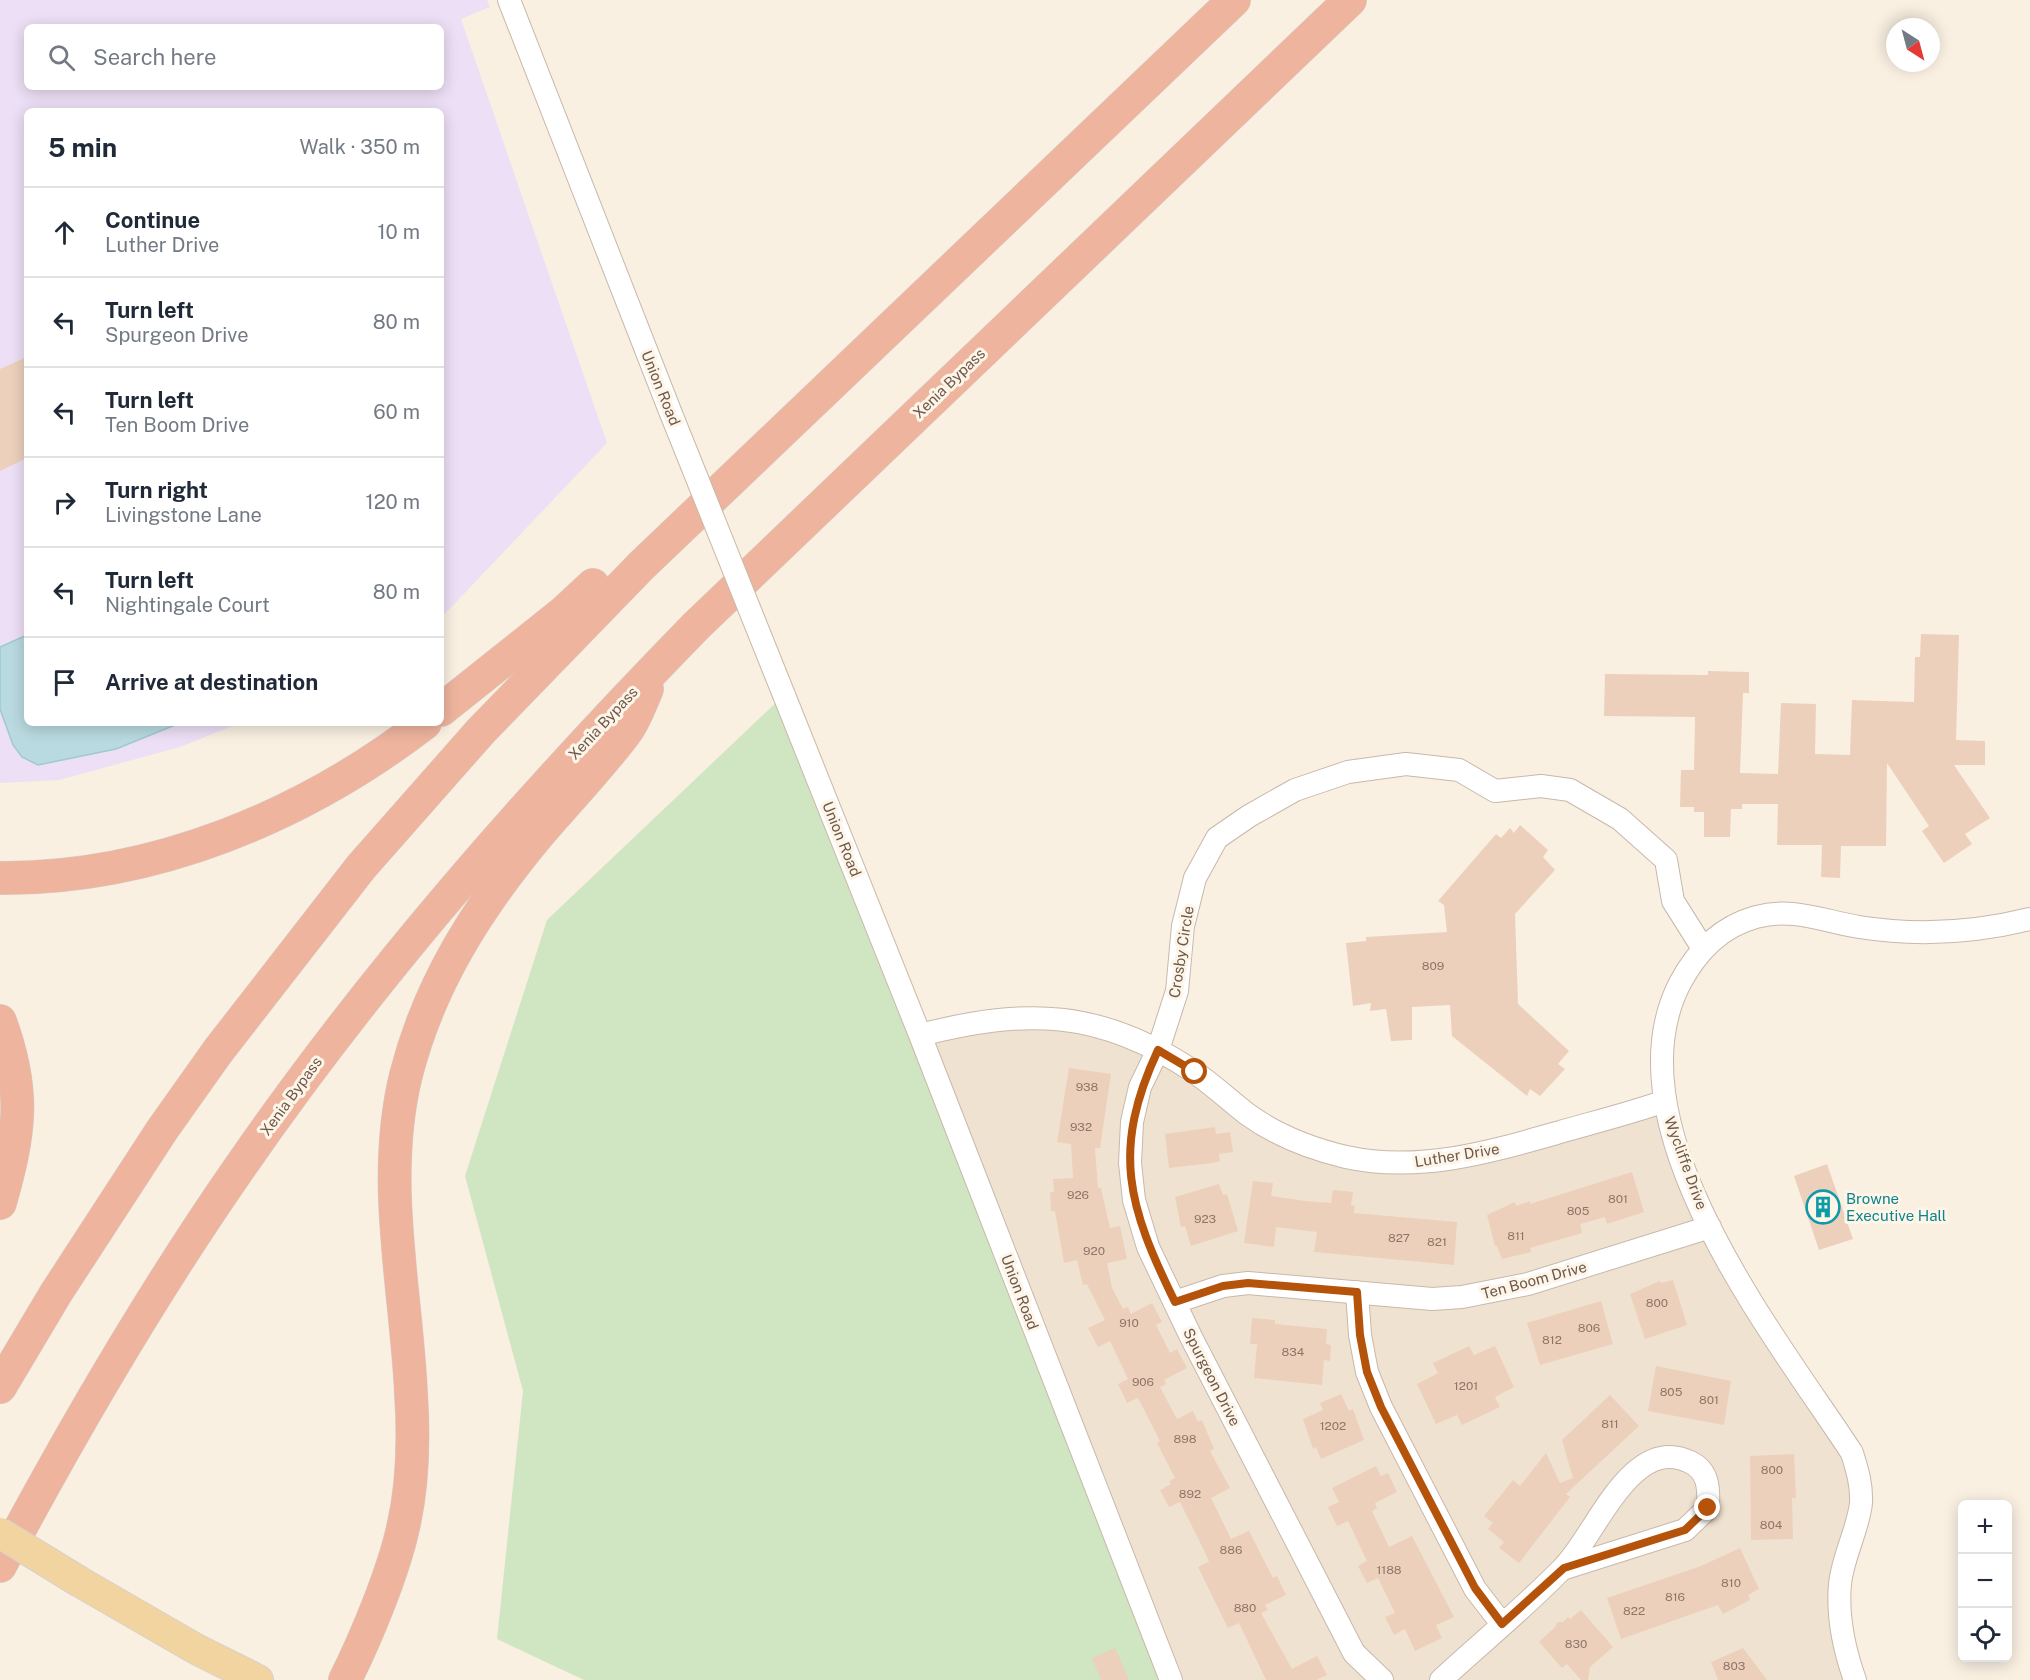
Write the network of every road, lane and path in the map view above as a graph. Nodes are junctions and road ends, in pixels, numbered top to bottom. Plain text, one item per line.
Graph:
1 (509, 0) edge
2 (1234, 0) edge
3 (1350, 0) edge
4 (641, 566) junction
5 (659, 664) junction
6 (444, 708) edge
7 (420, 726) edge
8 (0, 878) edge
9 (2030, 919) edge
10 (1702, 947) junction
11 (0, 1021) edge
12 (920, 1035) junction
13 (1158, 1050) junction
14 (1665, 1101) junction
15 (0, 1203) edge
16 (1710, 1227) junction
17 (1357, 1292) junction
18 (1175, 1302) junction
19 (0, 1387) edge
20 (0, 1533) edge
21 (0, 1566) edge
22 (1564, 1568) junction
23 (1502, 1624) junction
24 (258, 1680) edge
25 (345, 1680) edge
26 (1171, 1680) edge
27 (1382, 1680) edge
28 (1442, 1680) edge
29 (1855, 1680) edge

1 - 12 street, Union Road, bridge
2 - 4 highway
3 - 5 highway, Xenia Bypass
4 - 6 highway
4 - 19 highway
5 - 21 highway, Xenia Bypass
5 - 25 highway
7 - 8 highway
9 - 10 street, Wycliffe Drive
10 - 13 street, Crosby Circle
10 - 14 street, Wycliffe Drive
11 - 15 highway
12 - 13 street, Luther Drive
12 - 26 street, Union Road
13 - 14 street, Luther Drive
13 - 18 street, Spurgeon Drive
14 - 16 street, Wycliffe Drive
16 - 17 street, Ten Boom Drive
16 - 29 street, Wycliffe Drive
17 - 18 street, Ten Boom Drive
17 - 23 street
18 - 27 street, Spurgeon Drive
20 - 24 main road, bridge
22 - 22 street
22 - 23 street
23 - 28 street

